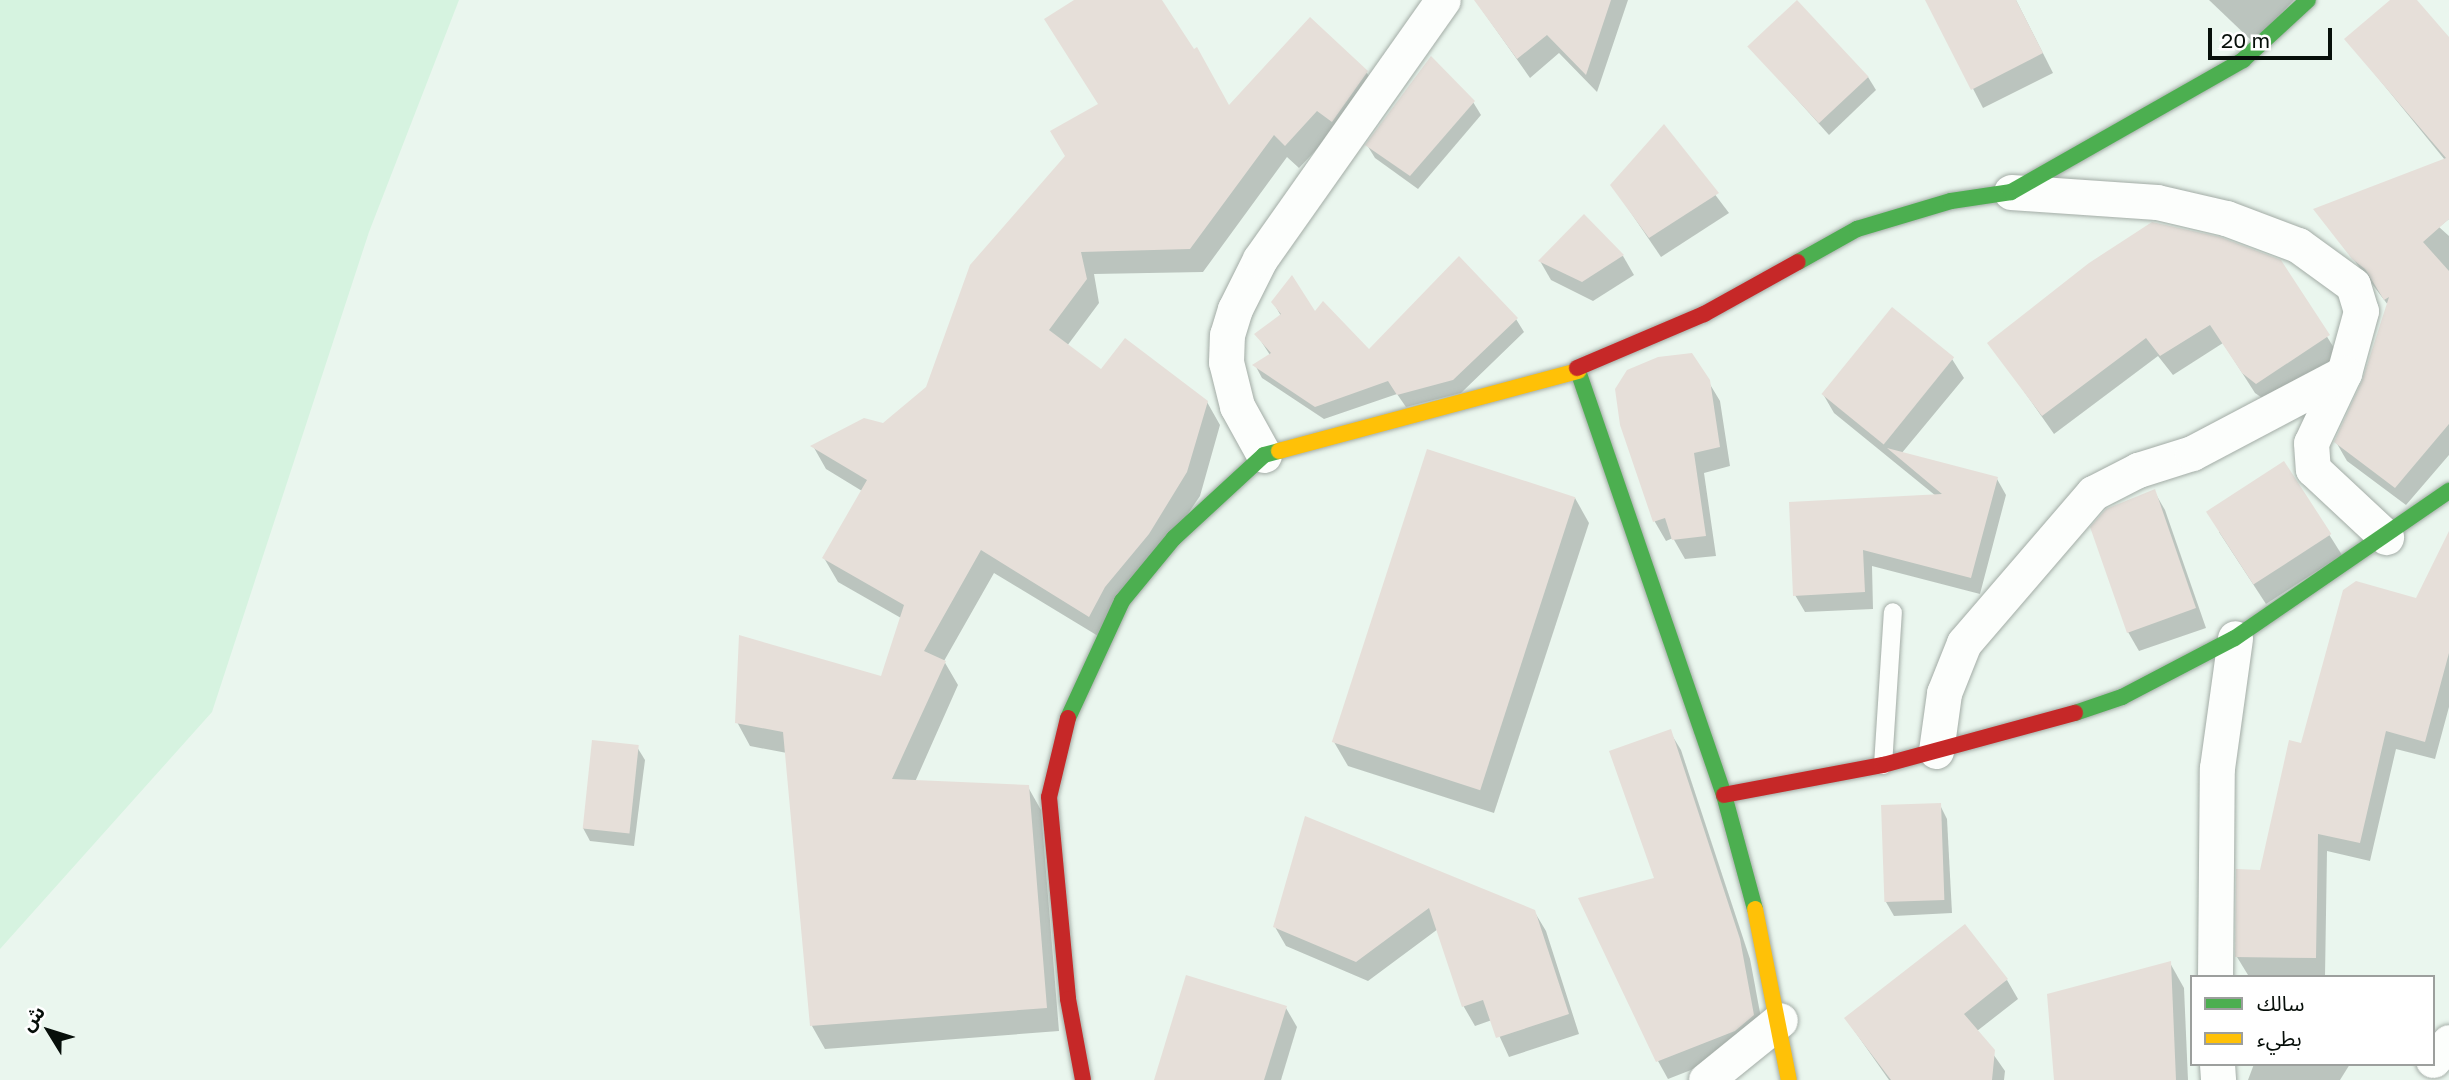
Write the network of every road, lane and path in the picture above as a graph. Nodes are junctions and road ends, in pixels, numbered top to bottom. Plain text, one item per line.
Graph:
1 (1443, 0) edge
2 (2308, 0) edge
3 (2011, 192) junction
4 (1577, 368) junction
5 (2344, 373) junction
6 (1264, 455) junction
7 (2449, 491) edge
8 (2386, 537) junction
9 (1894, 612) dead end
10 (2235, 638) junction
11 (1936, 751) junction
12 (1882, 765) junction
13 (1724, 795) junction
14 (2215, 975) edge
15 (1780, 1020) junction
16 (2449, 1042) edge
17 (2435, 1058) edge
18 (2427, 1066) edge
19 (1083, 1080) edge
20 (1706, 1080) edge
21 (1789, 1080) edge
22 (2415, 1080) edge

1 - 6 street
2 - 3 street
3 - 4 street
3 - 5 street
4 - 6 street
4 - 13 street
5 - 8 street
5 - 11 street
6 - 19 street
7 - 8 street
8 - 10 street
9 - 12 lane
10 - 11 street
10 - 14 street
11 - 12 street
12 - 13 street
13 - 15 street
15 - 20 street
15 - 21 street
16 - 17 street
18 - 22 street

